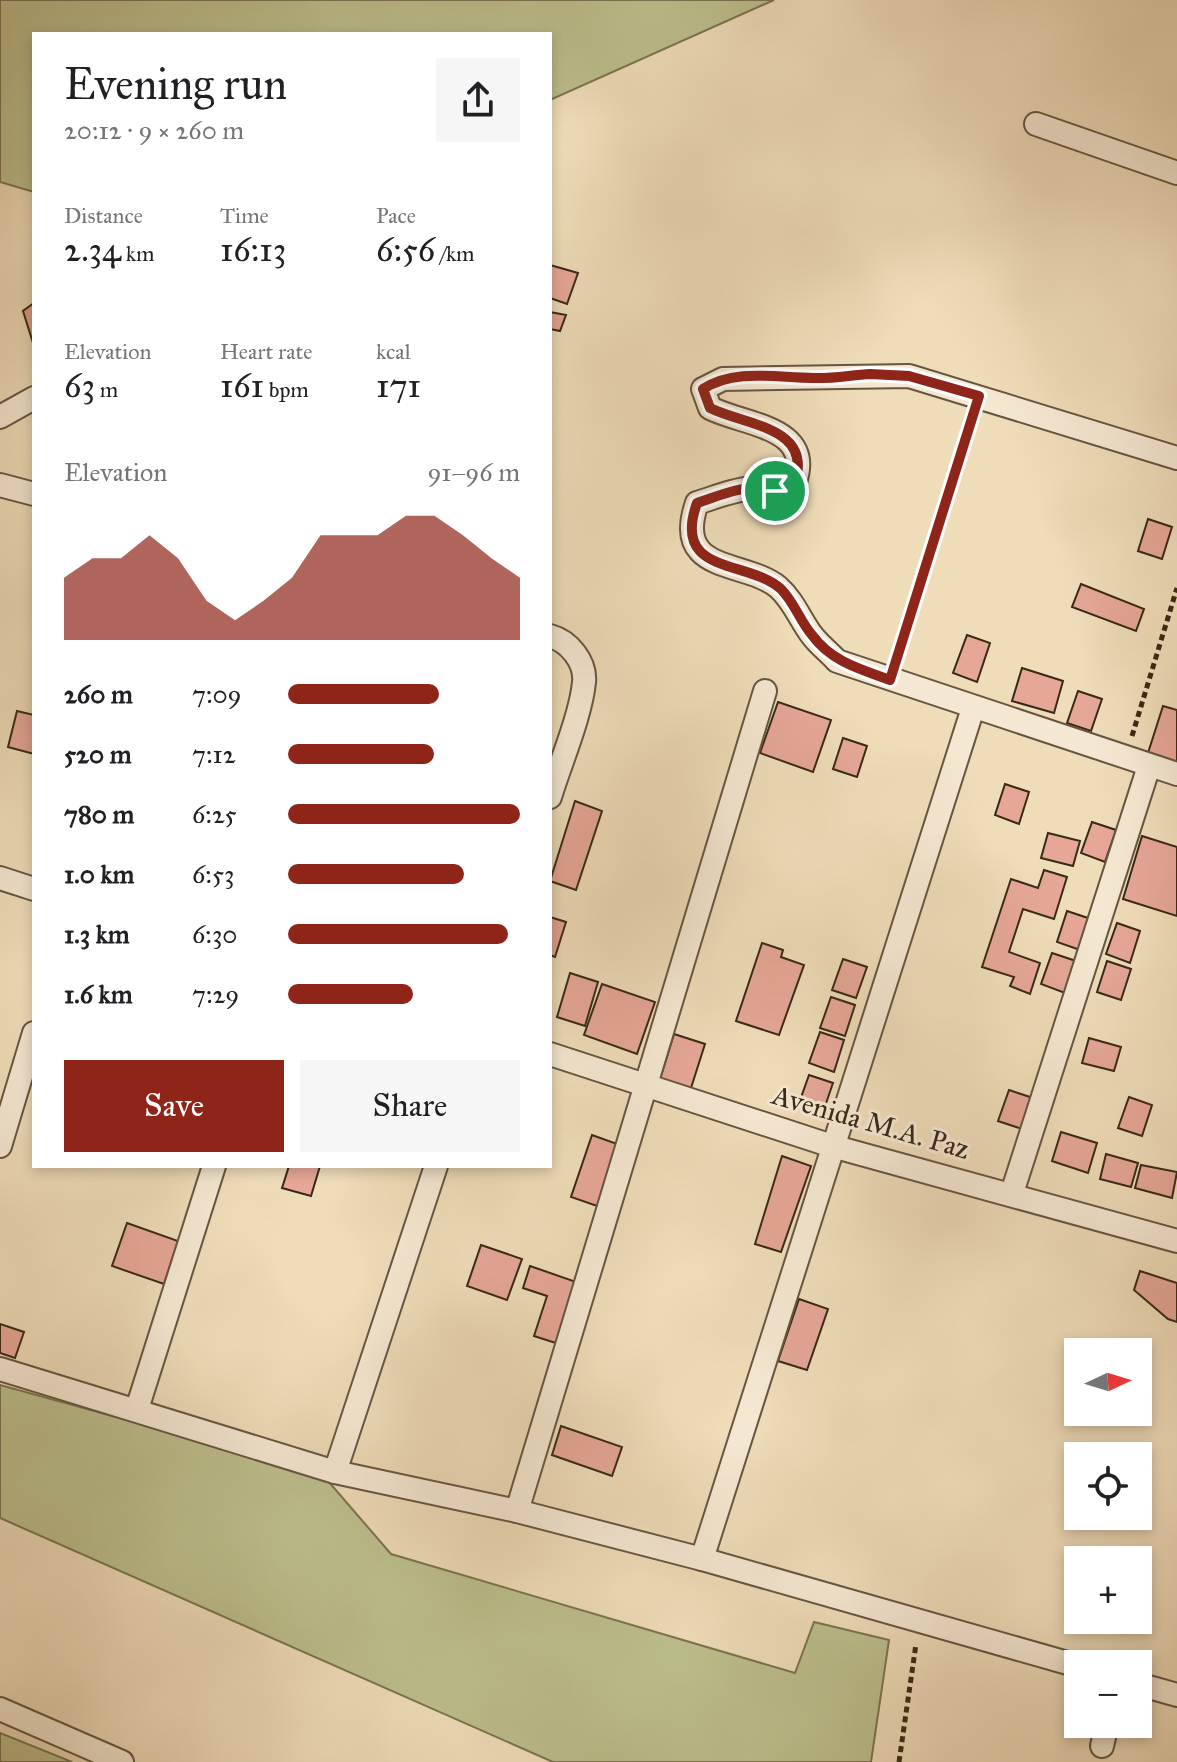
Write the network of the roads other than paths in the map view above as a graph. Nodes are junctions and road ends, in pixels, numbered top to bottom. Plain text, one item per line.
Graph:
1 (1036, 124) dead end
2 (1177, 173) edge
3 (32, 399) edge
4 (0, 417) edge
5 (1170, 454) edge
6 (0, 485) edge
7 (32, 493) edge
8 (552, 636) edge
9 (765, 691) dead end
10 (973, 708) junction
11 (1149, 766) junction
12 (1177, 774) edge
13 (552, 790) edge
14 (0, 878) edge
15 (32, 888) edge
16 (32, 1040) edge
17 (552, 1055) edge
18 (645, 1084) junction
19 (0, 1146) edge
20 (832, 1146) junction
21 (213, 1168) edge
22 (435, 1168) edge
23 (1012, 1193) junction
24 (1177, 1241) edge
25 (0, 1369) edge
26 (137, 1409) junction
27 (335, 1472) junction
28 (517, 1511) junction
29 (702, 1559) junction
30 (1064, 1662) edge
31 (1152, 1688) edge
32 (1177, 1695) edge
33 (0, 1709) edge
34 (1104, 1738) edge
35 (1102, 1746) dead end
36 (122, 1762) edge

1 - 2 street
3 - 4 street
5 - 10 street
6 - 7 street
8 - 13 street
9 - 18 street
10 - 11 street
10 - 20 street
11 - 12 street
11 - 23 street
14 - 15 street
16 - 19 street
17 - 18 street, Avenida M.A. Paz
18 - 20 street, Avenida M.A. Paz
18 - 28 street
20 - 23 street, Avenida M.A. Paz
20 - 29 street
21 - 26 street
22 - 27 street
23 - 24 street, Avenida M.A. Paz
25 - 26 street
26 - 27 street
27 - 28 street
28 - 29 street
29 - 30 street
31 - 32 street
33 - 36 street
34 - 35 street

